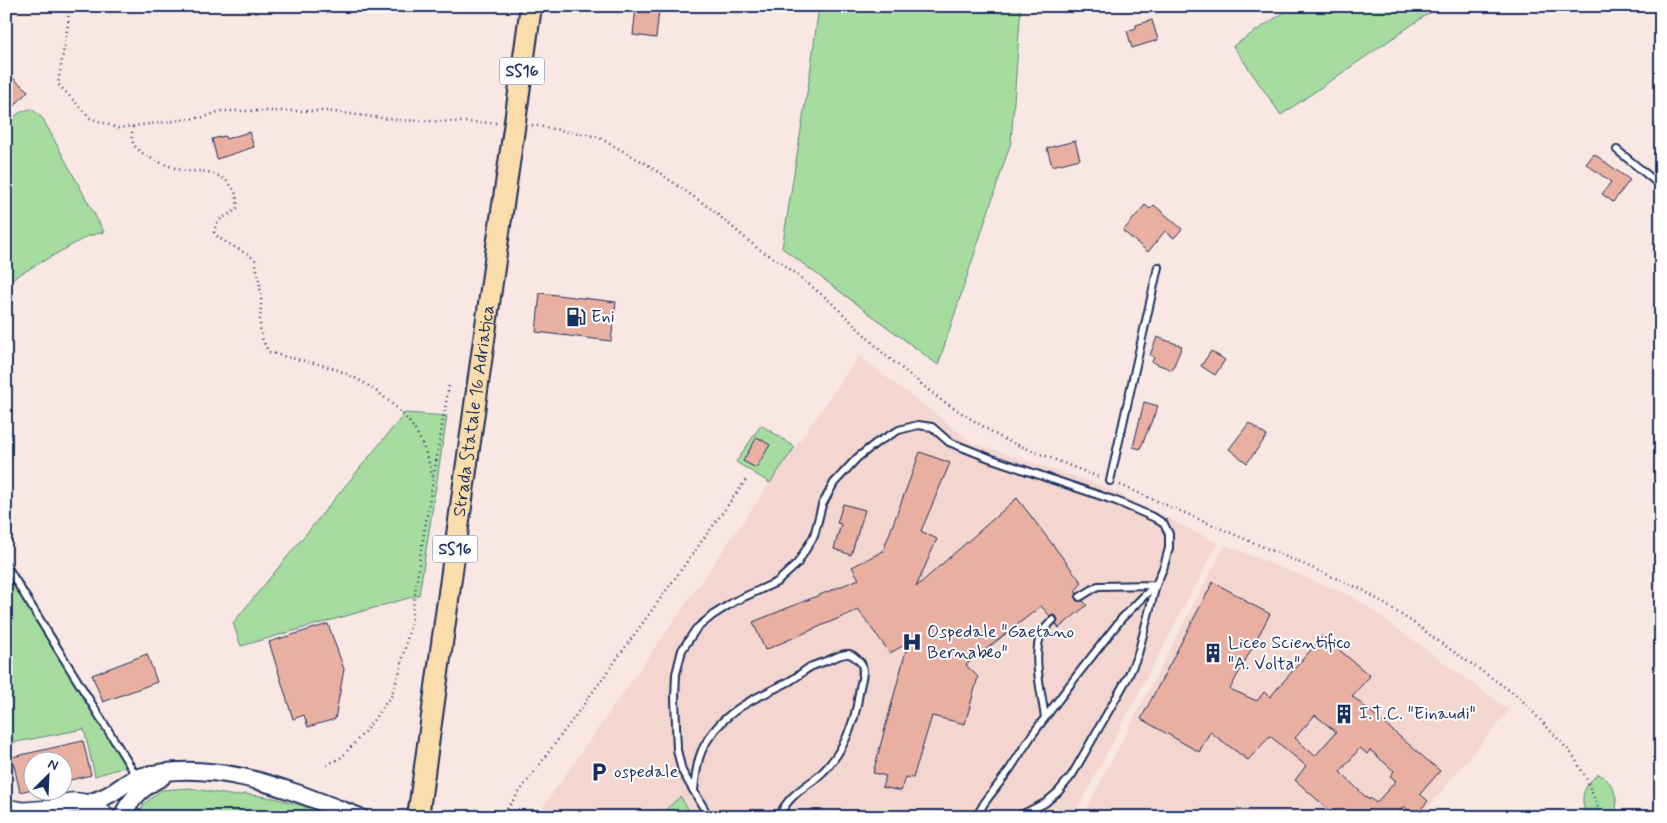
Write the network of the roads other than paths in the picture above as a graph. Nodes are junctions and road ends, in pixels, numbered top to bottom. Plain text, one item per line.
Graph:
1 (531, 6) edge
2 (1617, 150) dead end
3 (1661, 186) edge
4 (1158, 266) dead end
5 (1110, 481) road end
6 (6, 565) edge
7 (1156, 585) junction
8 (1080, 597) dead end
9 (1053, 620) dead end
10 (1044, 718) junction
11 (170, 772) junction
12 (138, 778) junction
13 (694, 790) junction
14 (85, 804) junction
15 (6, 810) edge
16 (48, 813) edge
17 (105, 817) edge
18 (122, 817) edge
19 (360, 817) edge
20 (418, 817) edge
21 (709, 817) edge
22 (779, 817) edge
23 (976, 817) edge
24 (1017, 817) edge

1 - 20 main road, Strada Statale 16 Adriatica / SS16, bridge
2 - 3 lane
4 - 5 lane
6 - 12 lane
7 - 8 lane
7 - 10 lane
7 - 13 lane
7 - 24 lane
9 - 10 lane
10 - 23 lane
11 - 12 street
11 - 18 street
11 - 19 street
12 - 14 street
13 - 21 lane
13 - 22 lane
14 - 16 main road
14 - 17 main road
15 - 16 main road

